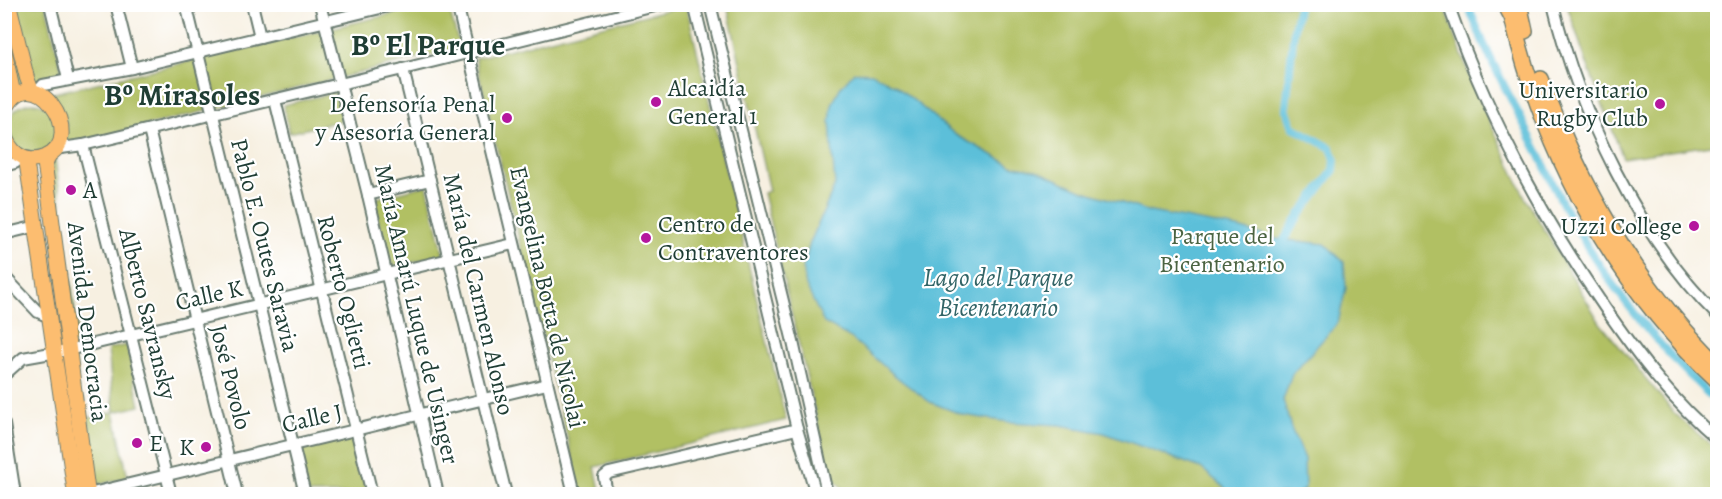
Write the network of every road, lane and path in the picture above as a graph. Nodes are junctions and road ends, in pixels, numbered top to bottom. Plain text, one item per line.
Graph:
1 (9, 4) edge
2 (50, 4) edge
3 (116, 4) edge
4 (186, 4) edge
5 (252, 4) edge
6 (320, 4) edge
7 (457, 4) edge
8 (663, 4) edge
9 (694, 4) edge
10 (710, 4) edge
11 (1448, 4) edge
12 (1505, 4) edge
13 (1519, 4) edge
14 (1553, 4) edge
15 (391, 5) edge
16 (324, 21) junction
17 (260, 37) junction
18 (4, 48) edge
19 (198, 52) junction
20 (469, 53) junction
21 (132, 68) junction
22 (403, 69) junction
23 (68, 79) junction
24 (340, 84) junction
25 (35, 92) junction
26 (275, 100) junction
27 (8, 104) edge
28 (212, 115) junction
29 (149, 130) junction
30 (4, 132) edge
31 (83, 145) junction
32 (52, 152) junction
33 (24, 158) junction
34 (4, 166) edge
35 (430, 180) junction
36 (368, 195) junction
37 (37, 226) junction
38 (4, 234) edge
39 (513, 244) junction
40 (449, 259) junction
41 (386, 274) junction
42 (4, 276) edge
43 (321, 290) junction
44 (258, 304) junction
45 (1718, 316) edge
46 (51, 318) junction
47 (195, 320) junction
48 (132, 335) junction
49 (62, 351) junction
50 (1718, 365) edge
51 (6, 371) edge
52 (1718, 381) edge
53 (547, 384) junction
54 (482, 399) junction
55 (419, 414) junction
56 (4, 424) edge
57 (355, 429) junction
58 (796, 429) junction
59 (1718, 440) edge
60 (292, 444) junction
61 (6, 449) edge
62 (229, 460) junction
63 (166, 476) junction
64 (88, 494) edge
65 (369, 494) edge
66 (822, 494) edge
67 (15, 495) edge
68 (75, 495) edge
69 (171, 495) edge
70 (237, 495) edge
71 (305, 495) edge
72 (438, 495) edge
73 (506, 495) edge
74 (574, 495) edge
75 (607, 495) edge

1 - 25 main road
2 - 23 street
3 - 21 street
4 - 19 street, Pablo E. Outes Saravia
5 - 17 street
6 - 16 street, María Amarú Luque de Usinger
7 - 20 street, Evangelina Botta de Nicolai
8 - 20 street
9 - 58 street
10 - 66 street
11 - 59 street
12 - 52 highway
13 - 50 highway
14 - 45 street
15 - 16 street
16 - 17 street
16 - 24 street, María Amarú Luque de Usinger
17 - 19 street
18 - 27 main road
19 - 21 street
19 - 28 street, Pablo E. Outes Saravia
20 - 22 street
20 - 39 street, Evangelina Botta de Nicolai
21 - 23 street
22 - 24 street
22 - 35 street, María del Carmen Alonso
23 - 25 street
24 - 26 street
24 - 36 street, María Amarú Luque de Usinger
25 - 27 main road
25 - 32 main road, Avenida Democracia
26 - 28 street
26 - 43 street, Roberto Oglietti
28 - 29 street
28 - 44 street, Pablo E. Outes Saravia
29 - 31 street
29 - 47 street, José Povolo
30 - 33 main road
31 - 32 street
31 - 48 street, Alberto Savransky
32 - 33 main road
32 - 49 main road, Avenida Democracia
33 - 34 street
33 - 37 main road, Avenida Democracia
35 - 36 street
35 - 40 street, María del Carmen Alonso
36 - 41 street, María Amarú Luque de Usinger
37 - 38 street
37 - 46 main road, Avenida Democracia
39 - 40 street, Calle K
39 - 53 street, Evangelina Botta de Nicolai
40 - 41 street, Calle K
40 - 54 street, María del Carmen Alonso
41 - 43 street, Calle K
41 - 55 street, María Amarú Luque de Usinger
42 - 46 street
43 - 44 street, Calle K
43 - 57 street, Roberto Oglietti
44 - 47 street, Calle K
44 - 60 street, Pablo E. Outes Saravia
46 - 49 main road, Avenida Democracia
47 - 48 street, Calle K
47 - 62 street, José Povolo
48 - 49 street, Calle K
48 - 63 street, Alberto Savransky
49 - 51 street, Calle K
49 - 64 main road, Avenida Democracia
49 - 68 main road, Avenida Democracia
53 - 54 street, Calle J
53 - 74 street, Evangelina Botta de Nicolai
54 - 55 street, Calle J
54 - 73 street, María del Carmen Alonso
55 - 57 street, Calle J
55 - 72 street, María Amarú Luque de Usinger
56 - 61 street
57 - 60 street, Calle J
57 - 65 street, Roberto Oglietti
58 - 66 street
58 - 75 street
60 - 62 street, Calle J
60 - 71 street, Pablo E. Outes Saravia
61 - 67 street
62 - 63 street, Calle J
62 - 70 street, José Povolo
63 - 64 street, Calle J
63 - 69 street, Alberto Savransky

